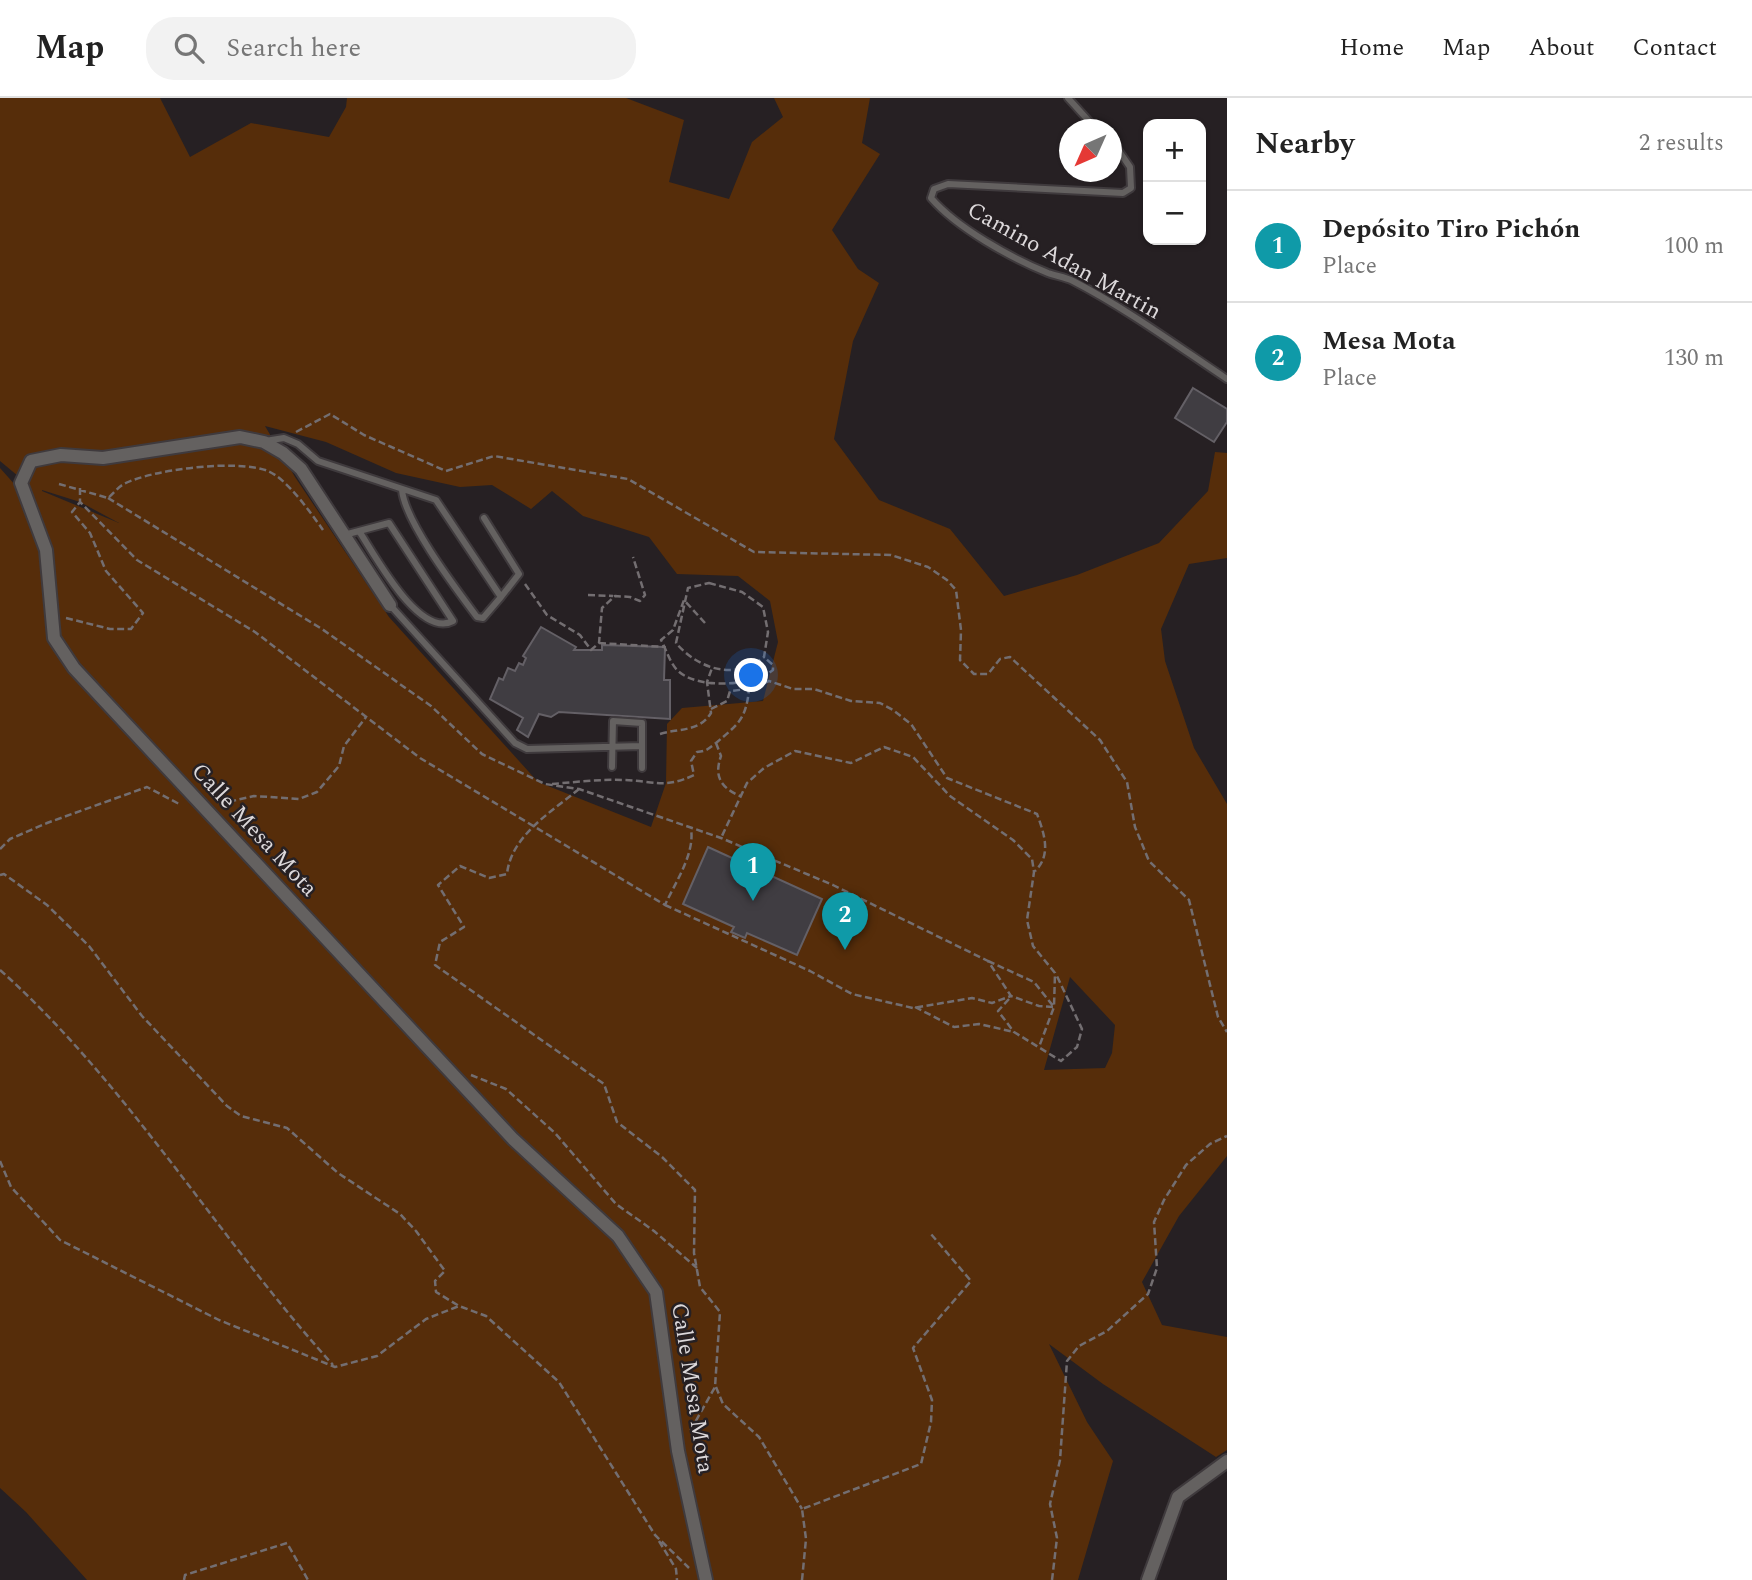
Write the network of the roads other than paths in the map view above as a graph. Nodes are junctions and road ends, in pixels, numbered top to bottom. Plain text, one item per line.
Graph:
1 (1068, 98) edge
2 (1087, 119) edge
3 (1122, 156) edge
4 (1227, 379) edge
5 (264, 442) junction
6 (402, 490) junction
7 (484, 518) dead end
8 (359, 531) junction
9 (344, 535) junction
10 (501, 597) junction
11 (390, 605) joint
12 (612, 745) junction
13 (642, 746) junction
14 (612, 767) dead end
15 (642, 768) dead end
16 (1227, 1461) edge
17 (706, 1580) edge
18 (1148, 1580) edge

1 - 2 lane
3 - 4 lane, Camino Adan Martin
5 - 6 lane
5 - 9 street, Calle Mesa Mota
5 - 17 street, Calle Mesa Mota
6 - 10 lane
6 - 10 lane
7 - 10 lane
8 - 8 lane
8 - 9 lane
9 - 11 street, Calle Mesa Mota
11 - 12 lane
12 - 13 lane
12 - 13 lane
12 - 14 lane
13 - 15 lane
16 - 18 street

